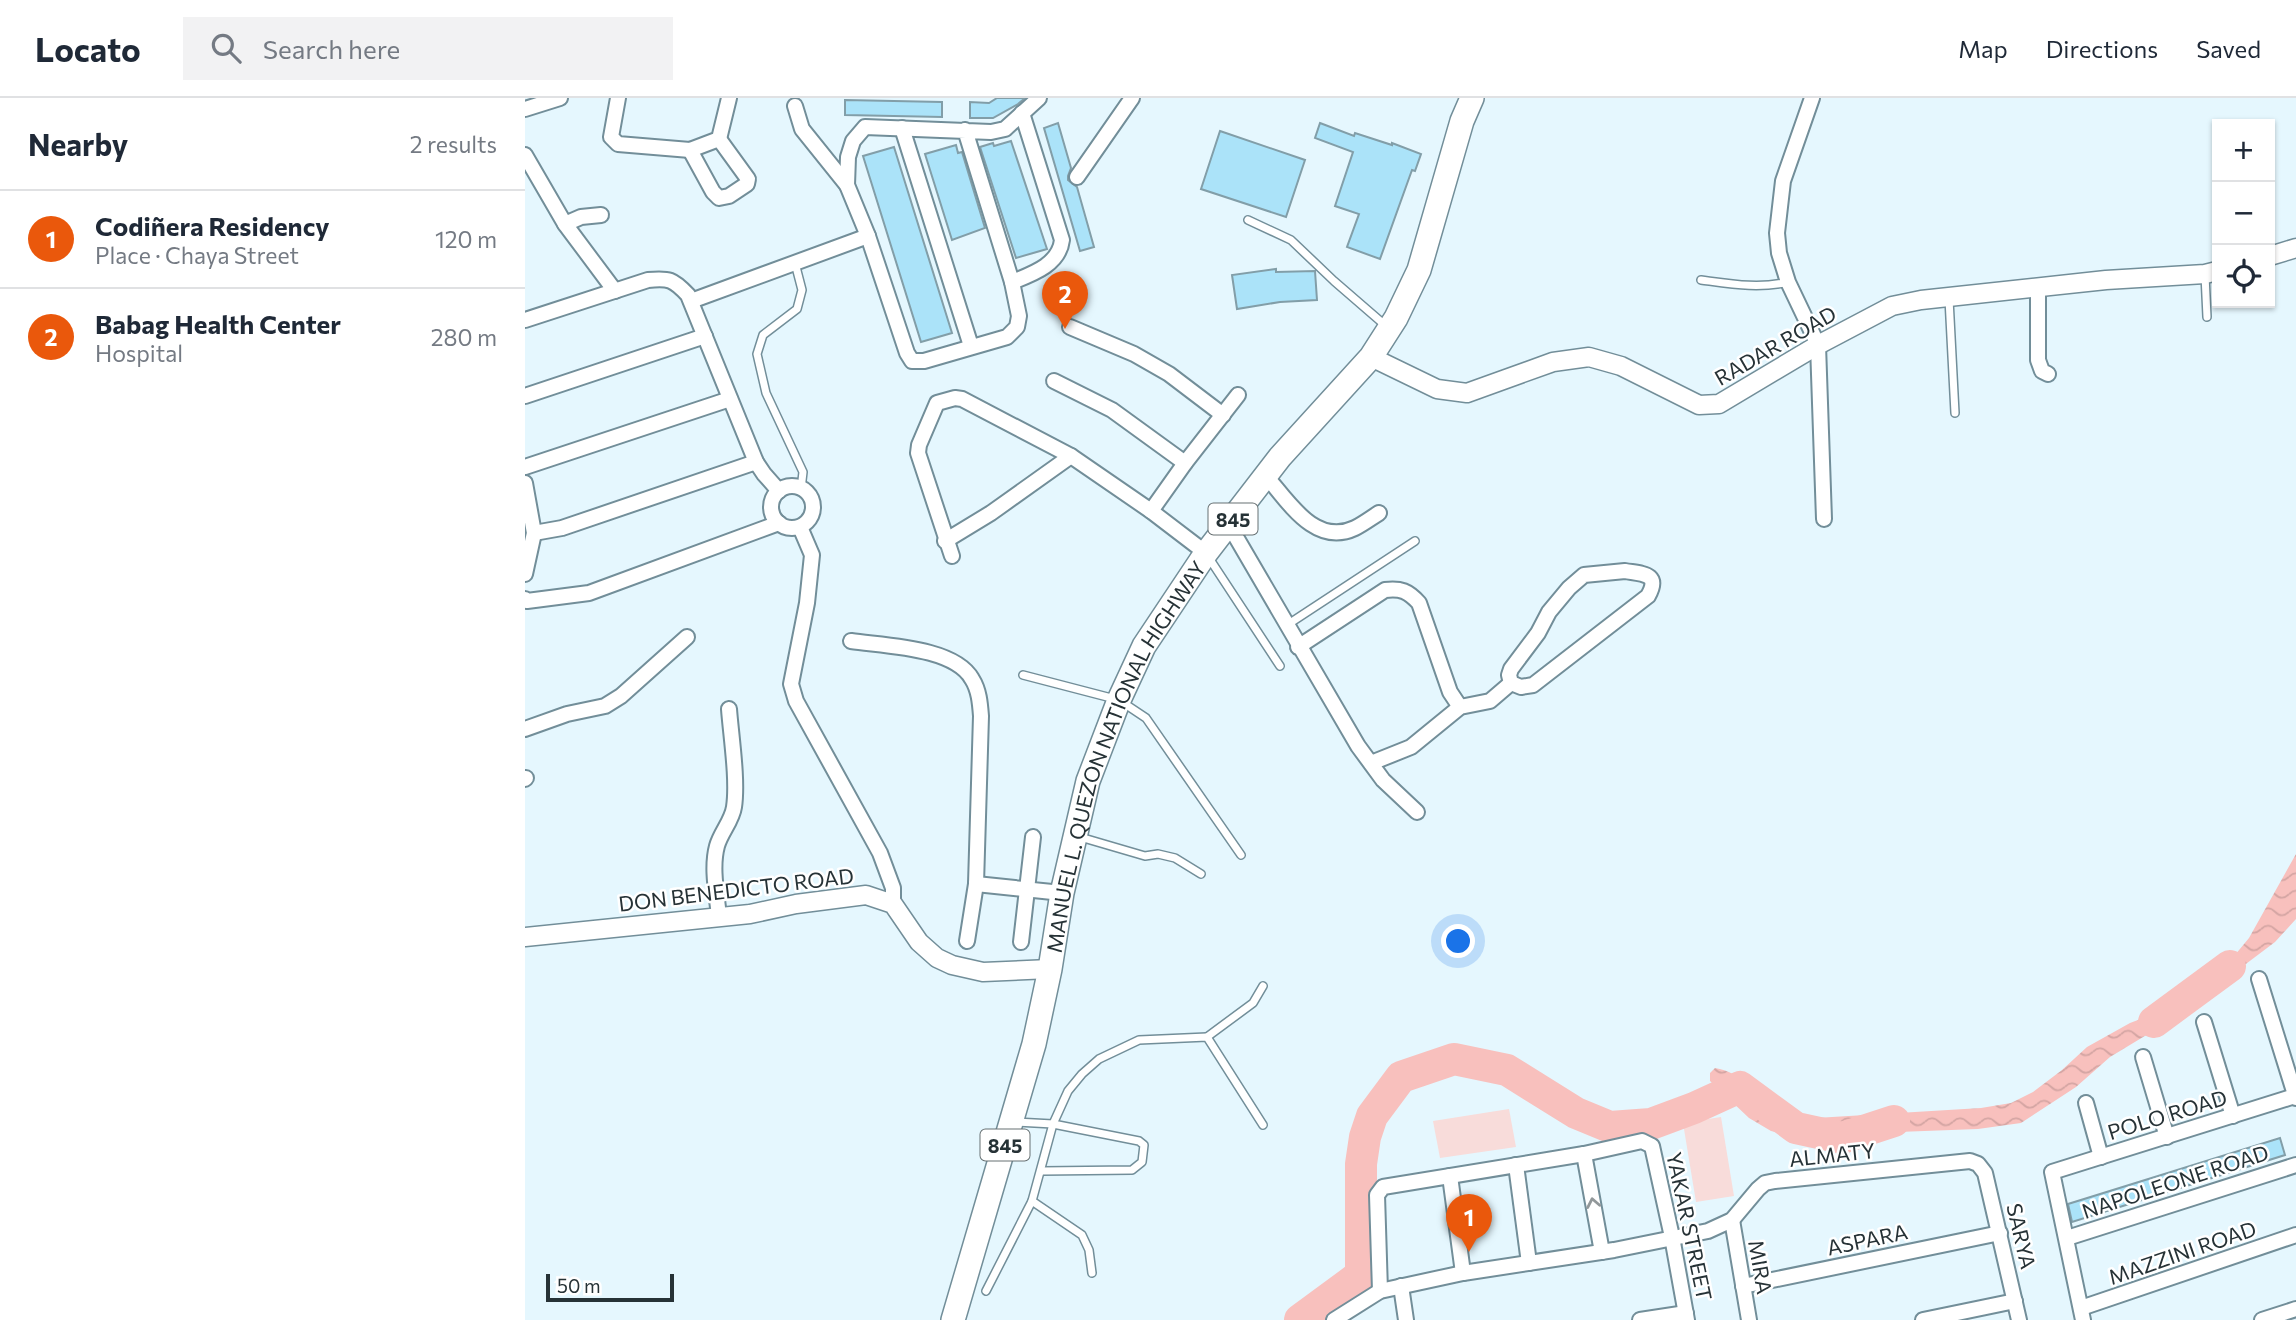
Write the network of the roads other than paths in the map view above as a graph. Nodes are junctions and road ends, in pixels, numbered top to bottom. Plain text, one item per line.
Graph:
1 (560, 98) edge
2 (618, 98) edge
3 (729, 98) edge
4 (1039, 98) edge
5 (1132, 98) edge
6 (1472, 98) edge
7 (1812, 98) edge
8 (795, 106) dead end
9 (525, 109) edge
10 (1022, 113) junction
11 (902, 128) junction
12 (965, 130) junction
13 (719, 139) junction
14 (690, 150) junction
15 (525, 155) edge
16 (1077, 177) dead end
17 (848, 185) junction
18 (601, 215) dead end
19 (1248, 220) dead end
20 (565, 225) junction
21 (867, 236) junction
22 (2296, 248) edge
23 (2275, 254) edge
24 (795, 262) junction
25 (2211, 272) edge
26 (1701, 280) dead end
27 (1012, 282) junction
28 (1788, 282) junction
29 (2038, 288) junction
30 (615, 291) junction
31 (1949, 299) junction
32 (691, 301) junction
33 (2207, 317) dead end
34 (525, 320) edge
35 (1070, 327) dead end
36 (1389, 328) junction
37 (705, 337) junction
38 (1818, 345) junction
39 (971, 346) junction
40 (1371, 357) junction
41 (2048, 374) dead end
42 (1054, 381) dead end
43 (1238, 395) dead end
44 (525, 396) edge
45 (730, 399) junction
46 (1955, 413) dead end
47 (1223, 415) junction
48 (1071, 456) junction
49 (756, 462) junction
50 (1185, 463) junction
51 (525, 467) edge
52 (1266, 476) junction
53 (525, 482) edge
54 (801, 488) junction
55 (779, 491) junction
56 (1151, 511) junction
57 (1380, 513) dead end
58 (1824, 519) dead end
59 (779, 523) junction
60 (1229, 525) junction
61 (800, 527) junction
62 (534, 533) junction
63 (946, 541) junction
64 (1415, 541) dead end
65 (1206, 554) junction
66 (952, 556) dead end
67 (525, 574) edge
68 (525, 599) edge
69 (1287, 625) junction
70 (687, 637) dead end
71 (851, 641) dead end
72 (1298, 647) junction
73 (1280, 666) dead end
74 (1023, 675) dead end
75 (1511, 683) junction
76 (1119, 700) junction
77 (1460, 707) junction
78 (729, 709) dead end
79 (525, 729) edge
80 (1371, 763) junction
81 (1417, 811) dead end
82 (1075, 836) junction
83 (1033, 837) dead end
84 (1241, 855) dead end
85 (1201, 874) dead end
86 (976, 884) junction
87 (1027, 889) junction
88 (1062, 893) junction
89 (893, 904) junction
90 (719, 917) junction
91 (525, 937) edge
92 (967, 941) dead end
93 (1021, 942) dead end
94 (1050, 969) junction
95 (2259, 979) dead end
96 (1263, 986) dead end
97 (2204, 1022) dead end
98 (1206, 1037) junction
99 (2143, 1057) dead end
100 (2296, 1097) edge
101 (2085, 1103) dead end
102 (2233, 1116) junction
103 (1011, 1122) junction
104 (1053, 1124) junction
105 (1263, 1125) dead end
106 (2167, 1137) junction
107 (1584, 1154) junction
108 (2101, 1157) junction
109 (1978, 1164) joint
110 (2296, 1164) edge
111 (1516, 1165) junction
112 (1042, 1171) junction
113 (1450, 1176) junction
114 (1032, 1201) junction
115 (1732, 1220) junction
116 (2000, 1233) junction
117 (2296, 1235) edge
118 (1672, 1237) junction
119 (2067, 1238) junction
120 (1602, 1252) junction
121 (1529, 1263) junction
122 (1091, 1273) dead end
123 (1463, 1273) junction
124 (1401, 1286) junction
125 (1743, 1286) junction
126 (986, 1291) dead end
127 (1380, 1291) junction
128 (2015, 1301) junction
129 (2295, 1313) edge
130 (2082, 1314) edge
131 (1687, 1316) edge
132 (953, 1320) edge
133 (1334, 1320) edge
134 (1406, 1320) edge
135 (1640, 1320) edge
136 (1749, 1320) edge
137 (1923, 1320) edge
138 (2019, 1320) edge
139 (2262, 1320) edge

1 - 9 street
2 - 14 street
3 - 13 street
4 - 10 street
5 - 16 street
6 - 36 main road, MANUEL L. QUEZON NATIONAL HIGHWAY / 845
7 - 28 street
8 - 17 street
10 - 12 street
10 - 27 street
11 - 12 street
11 - 17 street
11 - 39 street
12 - 27 street
13 - 14 street
13 - 14 street
15 - 20 street
17 - 21 street
18 - 20 street
19 - 36 lane
20 - 30 street
21 - 24 street
21 - 39 street
22 - 23 street
24 - 32 street
24 - 54 lane
25 - 29 street, RADAR ROAD
25 - 33 lane
26 - 28 lane
27 - 39 street
28 - 38 street
29 - 31 street, RADAR ROAD
29 - 41 street
30 - 32 street
30 - 34 street
31 - 38 street, RADAR ROAD
31 - 46 lane
32 - 37 street
35 - 47 street
36 - 40 main road, MANUEL L. QUEZON NATIONAL HIGHWAY / 845
37 - 44 street
37 - 45 street
38 - 40 street, RADAR ROAD
38 - 58 street
40 - 52 main road, MANUEL L. QUEZON NATIONAL HIGHWAY / 845
42 - 50 street
43 - 47 street
45 - 49 street
45 - 51 street
47 - 50 street
48 - 56 street
48 - 63 street
48 - 63 street
49 - 55 street
49 - 62 street
50 - 56 street
52 - 57 street
52 - 60 main road, MANUEL L. QUEZON NATIONAL HIGHWAY / 845
53 - 62 street
54 - 55 street
54 - 61 street
55 - 59 street
56 - 65 street
59 - 61 street
59 - 68 street
60 - 65 main road, MANUEL L. QUEZON NATIONAL HIGHWAY / 845
60 - 69 street
61 - 89 street
62 - 67 street
63 - 66 street
64 - 69 lane
65 - 73 lane
65 - 76 main road, MANUEL L. QUEZON NATIONAL HIGHWAY / 845
69 - 72 street
70 - 79 street
71 - 86 street
72 - 77 street
72 - 80 street
74 - 76 lane
75 - 75 street
75 - 77 street
76 - 82 main road, MANUEL L. QUEZON NATIONAL HIGHWAY / 845
76 - 84 lane
77 - 80 street
78 - 90 street
80 - 81 street
82 - 85 lane
82 - 88 main road, MANUEL L. QUEZON NATIONAL HIGHWAY / 845
83 - 87 street
86 - 87 street
86 - 92 street
87 - 88 street
87 - 93 street
88 - 94 main road, MANUEL L. QUEZON NATIONAL HIGHWAY / 845
89 - 90 street, DON BENEDICTO ROAD
89 - 94 street
90 - 91 street, DON BENEDICTO ROAD
94 - 103 main road, MANUEL L. QUEZON NATIONAL HIGHWAY / 845
95 - 100 street
96 - 98 lane
97 - 102 street
98 - 104 lane
98 - 105 lane
99 - 106 street
100 - 102 street, POLO ROAD
101 - 108 street
102 - 106 street, POLO ROAD
103 - 104 lane
103 - 132 main road, MANUEL L. QUEZON NATIONAL HIGHWAY / 845
104 - 112 lane
104 - 112 lane
106 - 108 street, POLO ROAD
107 - 111 street
107 - 118 street, YAKAR STREET
120 -> 107 street
108 - 119 street, POLO ROAD
109 - 115 street, ALMATY
109 - 116 street, SARYA
110 - 119 street, NAPOLEONE ROAD
111 - 113 street
111 - 121 street
112 - 114 lane
113 - 123 street
113 - 127 street
114 - 122 lane
114 - 126 lane
115 - 118 street, ALMATY
115 - 125 street, MIRA
116 - 125 street, ASPARA
116 - 128 street, SARYA
117 - 130 street, MAZZINI ROAD
118 - 120 street, ALMATY
118 - 131 street, YAKAR STREET
119 - 130 street
120 - 121 street, ALMATY
121 - 123 street, ALMATY
123 - 124 street, ALMATY
124 - 127 street, ALMATY
124 - 134 street
125 - 136 street, MIRA
127 - 133 street, ALMATY
128 - 137 street
128 - 138 street, SARYA
129 - 139 street
131 - 135 street

